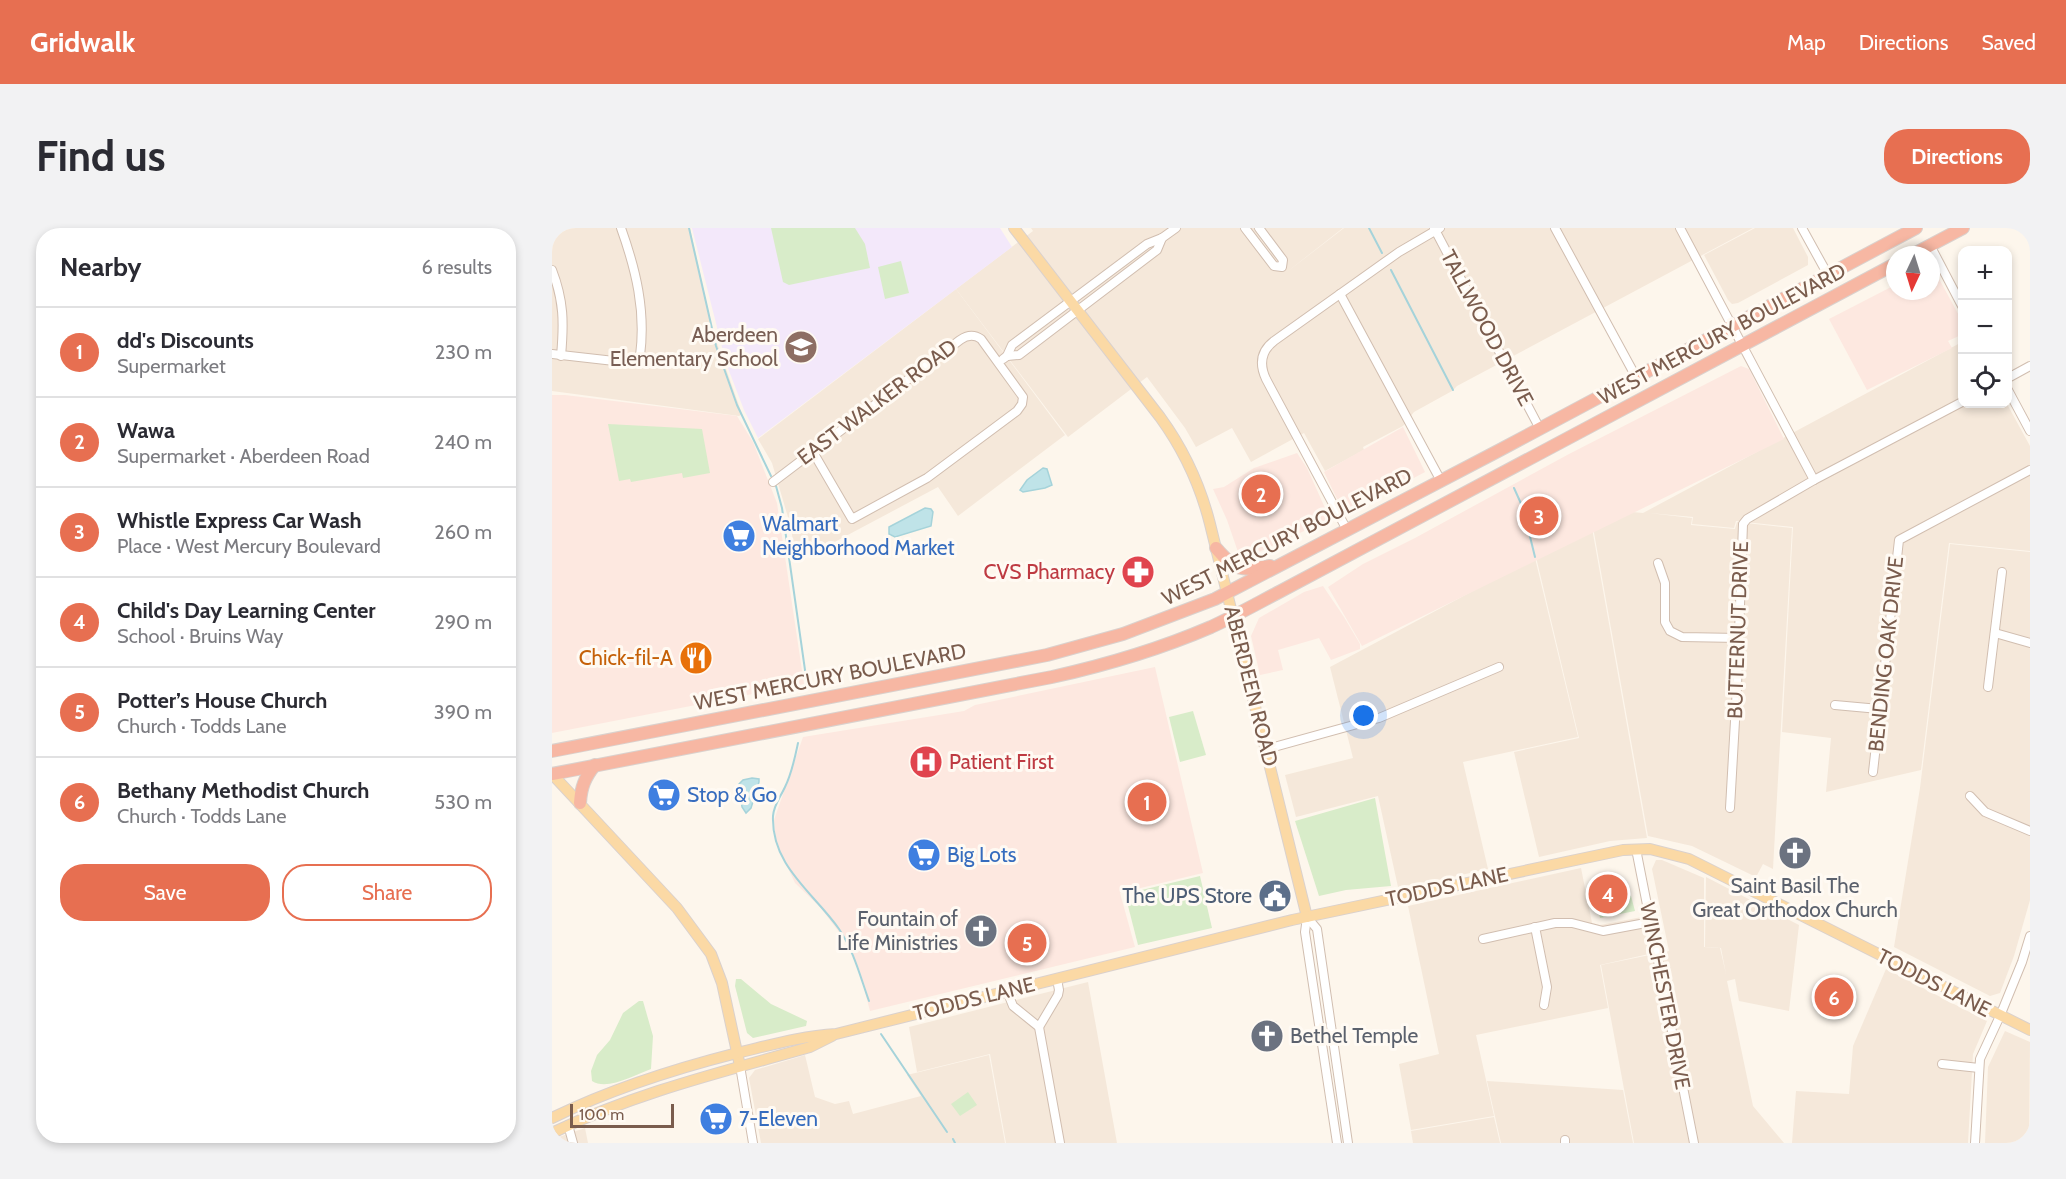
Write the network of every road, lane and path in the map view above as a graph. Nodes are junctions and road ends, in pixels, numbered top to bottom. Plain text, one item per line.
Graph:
1 (621, 228) edge
2 (1014, 228) edge
3 (1176, 228) edge
4 (1245, 228) edge
5 (1259, 228) edge
6 (1555, 228) edge
7 (1680, 228) edge
8 (1802, 228) edge
9 (1916, 228) edge
10 (1963, 228) edge
11 (1436, 229) edge
12 (1162, 237) junction
13 (1930, 245) joint
14 (1886, 269) edge
15 (552, 270) edge
16 (1828, 275) junction
17 (1340, 294) junction
18 (1959, 300) edge
19 (1069, 301) junction
20 (1077, 312) junction
21 (1733, 325) junction
22 (1743, 345) junction
23 (557, 355) edge
24 (1007, 356) junction
25 (999, 363) junction
26 (2030, 366) edge
27 (2012, 375) edge
28 (1636, 377) junction
29 (2012, 399) edge
30 (1958, 404) edge
31 (1540, 429) junction
32 (2030, 431) edge
33 (813, 452) junction
34 (2030, 471) edge
35 (1814, 480) junction
36 (1441, 481) junction
37 (773, 482) dead end
38 (1347, 530) junction
39 (1216, 548) junction
40 (1658, 563) dead end
41 (1280, 565) junction
42 (2002, 572) dead end
43 (1227, 592) junction
44 (1233, 616) junction
45 (1995, 633) junction
46 (1738, 638) junction
47 (2030, 643) edge
48 (1499, 668) dead end
49 (1988, 687) dead end
50 (1835, 705) dead end
51 (1879, 709) junction
52 (1267, 749) junction
53 (552, 750) edge
54 (596, 765) junction
55 (1873, 772) dead end
56 (552, 774) edge
57 (1970, 796) dead end
58 (580, 803) junction
59 (1730, 808) dead end
60 (2030, 831) edge
61 (1636, 849) junction
62 (1307, 917) junction
63 (1651, 922) junction
64 (1535, 927) junction
65 (2030, 936) edge
66 (1483, 939) dead end
67 (1057, 979) junction
68 (1007, 991) junction
69 (1544, 1005) dead end
70 (2000, 1016) junction
71 (1039, 1027) junction
72 (2030, 1030) edge
73 (836, 1034) junction
74 (738, 1053) junction
75 (1942, 1064) dead end
76 (740, 1066) junction
77 (1979, 1068) junction
78 (552, 1118) edge
79 (568, 1125) junction
80 (552, 1132) edge
81 (573, 1143) edge
82 (753, 1143) edge
83 (1060, 1143) edge
84 (1337, 1143) edge
85 (1348, 1143) edge
86 (1694, 1143) edge
87 (1975, 1143) edge

1 - 23 street
2 - 19 main road, ABERDEEN ROAD
3 - 12 street
4 - 5 street
6 - 28 street
7 - 21 street
8 - 16 street
9 - 16 highway, WEST MERCURY BOULEVARD
10 - 13 highway
11 - 17 street
11 - 31 street, TALLWOOD DRIVE
12 - 19 street
12 - 20 street
13 - 18 street
14 - 22 highway, WEST MERCURY BOULEVARD
15 - 23 street
16 - 21 highway, WEST MERCURY BOULEVARD
17 - 36 street
17 - 38 street
19 - 20 main road, ABERDEEN ROAD
19 - 24 street
20 - 24 street
20 - 39 main road, ABERDEEN ROAD
21 - 22 street
21 - 28 highway, WEST MERCURY BOULEVARD
22 - 35 street
22 - 44 highway, WEST MERCURY BOULEVARD
24 - 25 street
25 - 33 street, EAST WALKER ROAD
25 - 33 street
26 - 27 street
28 - 31 highway, WEST MERCURY BOULEVARD
29 - 32 street
30 - 35 street, BUTTERNUT DRIVE
31 - 36 highway, WEST MERCURY BOULEVARD
33 - 37 street, EAST WALKER ROAD
34 - 51 street, BENDING OAK DRIVE
35 - 46 street, BUTTERNUT DRIVE
36 - 38 highway, WEST MERCURY BOULEVARD
38 - 41 highway, WEST MERCURY BOULEVARD
39 - 41 highway
39 - 43 main road, ABERDEEN ROAD
40 - 46 street
41 - 43 highway, WEST MERCURY BOULEVARD
42 - 45 street
43 - 44 main road, ABERDEEN ROAD
43 - 53 highway, WEST MERCURY BOULEVARD
44 - 52 main road, ABERDEEN ROAD
44 - 54 highway, WEST MERCURY BOULEVARD
45 - 47 street
45 - 49 street
46 - 59 street, BUTTERNUT DRIVE
48 - 52 street
50 - 51 street
51 - 55 street, BENDING OAK DRIVE
52 - 62 main road, ABERDEEN ROAD
54 - 56 highway, WEST MERCURY BOULEVARD
54 - 58 highway
56 - 58 main road
57 - 60 street
58 - 74 main road
61 - 62 main road, TODDS LANE
61 - 63 street, WINCHESTER DRIVE
61 - 70 main road, TODDS LANE
62 - 67 main road, TODDS LANE
62 - 84 street
62 - 85 street
63 - 64 street
63 - 86 street, WINCHESTER DRIVE
64 - 66 street
64 - 69 street
65 - 70 street
67 - 68 main road, TODDS LANE
67 - 71 street
68 - 71 street
68 - 73 main road, TODDS LANE
70 - 72 main road, TODDS LANE
70 - 77 street
71 - 83 street
73 - 74 main road, TODDS LANE
73 - 76 main road, TODDS LANE
74 - 76 main road
74 - 78 main road, TODDS LANE
75 - 77 street
76 - 79 main road, TODDS LANE
76 - 82 street
77 - 87 street
79 - 80 main road, TODDS LANE
79 - 81 street

